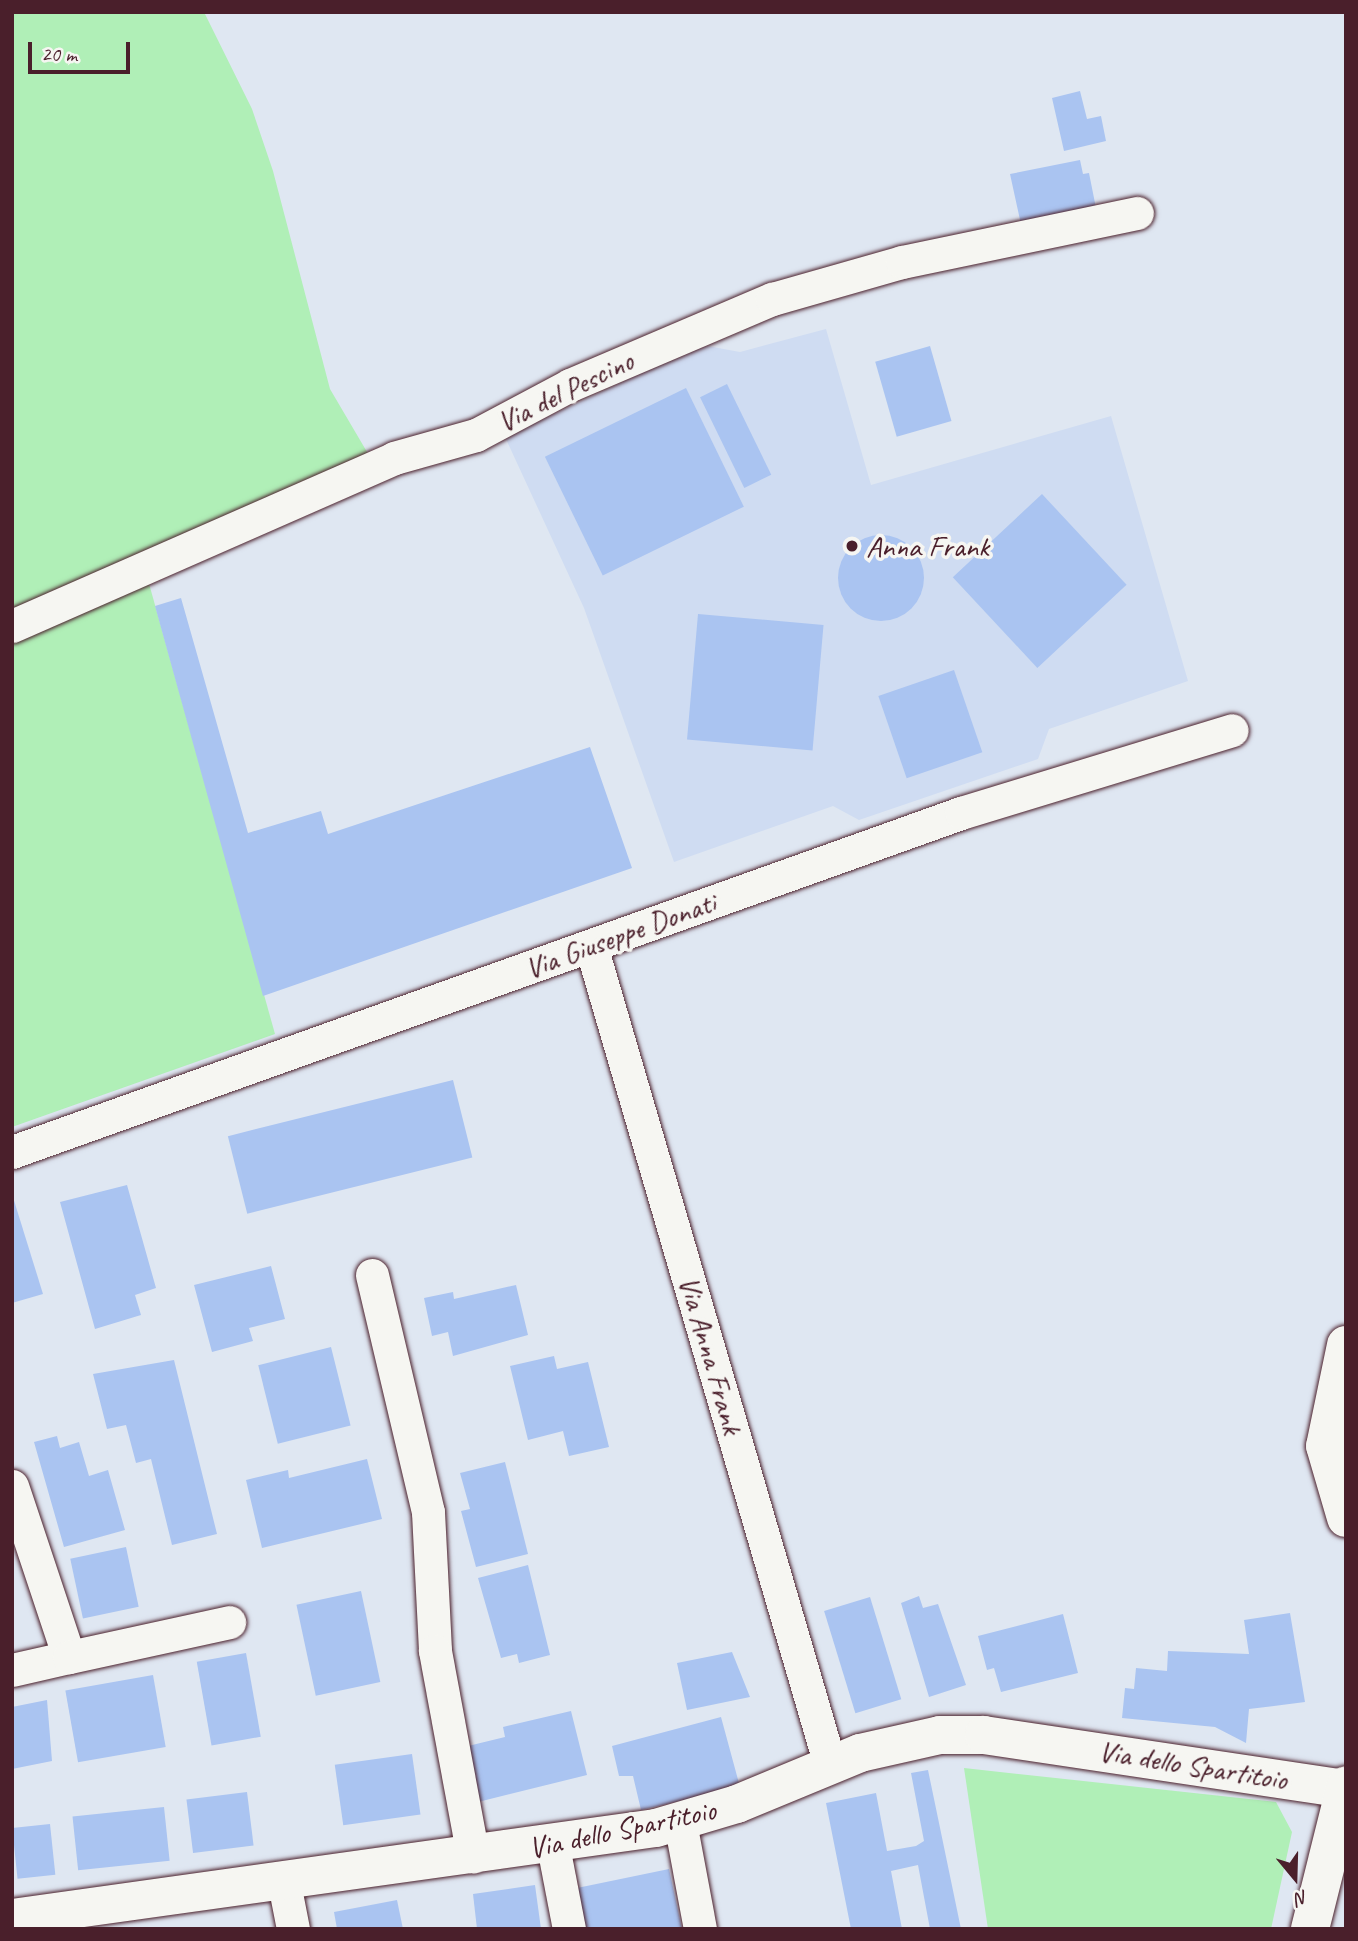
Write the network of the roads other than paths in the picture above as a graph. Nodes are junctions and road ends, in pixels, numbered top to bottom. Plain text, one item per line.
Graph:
1 (1137, 213) dead end
2 (12, 626) edge
3 (1232, 730) dead end
4 (592, 946) junction
5 (12, 1153) edge
6 (372, 1275) dead end
7 (1346, 1345) edge
8 (1335, 1387) junction
9 (1346, 1425) edge
10 (12, 1486) edge
11 (1346, 1518) edge
12 (229, 1622) dead end
13 (69, 1657) junction
14 (12, 1670) edge
15 (830, 1765) junction
16 (1345, 1788) edge
17 (680, 1822) junction
18 (553, 1846) junction
19 (473, 1857) junction
20 (284, 1883) junction
21 (12, 1918) edge
22 (293, 1929) edge
23 (569, 1929) edge
24 (700, 1929) edge
25 (1310, 1929) edge

1 - 2 street, Via del Pescino
3 - 4 street, Via Giuseppe Donati
4 - 5 street, Via Giuseppe Donati
4 - 15 street, Via Anna Frank
6 - 19 street
7 - 8 main road
8 - 9 main road
8 - 11 main road
10 - 13 street
12 - 13 street
13 - 14 street
15 - 16 main road, Via dello Spartitoio
15 - 17 main road, Via dello Spartitoio
16 - 25 main road
17 - 18 main road, Via dello Spartitoio
17 - 24 street
18 - 19 main road, Via dello Spartitoio
18 - 23 street
19 - 20 main road, Via dello Spartitoio
20 - 21 main road, Via dello Spartitoio
20 - 22 street

